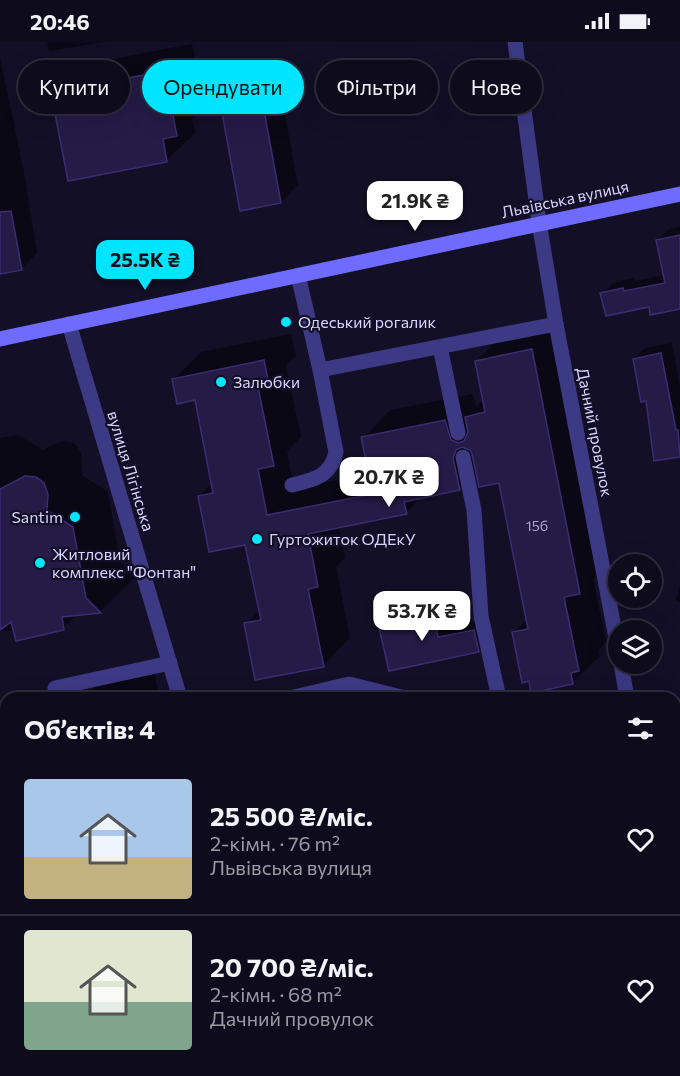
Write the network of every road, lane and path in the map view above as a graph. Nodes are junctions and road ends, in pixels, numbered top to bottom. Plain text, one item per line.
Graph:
1 (515, 42) edge
2 (680, 194) edge
3 (539, 222) junction
4 (298, 275) junction
5 (69, 324) junction
6 (556, 324) junction
7 (0, 339) edge
8 (440, 347) junction
9 (320, 370) junction
10 (458, 433) dead end
11 (463, 457) dead end
12 (292, 485) dead end
13 (613, 620) edge
14 (170, 663) junction
15 (623, 674) edge
16 (55, 687) dead end
17 (178, 692) edge
18 (315, 692) edge
19 (381, 692) edge
20 (498, 692) edge
21 (626, 692) edge

1 - 3 street, Дачний провулок
2 - 3 main road, Львівська вулиця
3 - 4 main road, Львівська вулиця
3 - 6 street, Дачний провулок
4 - 5 main road, Львівська вулиця
4 - 9 street
5 - 7 main road, Львівська вулиця
5 - 14 street, вулиця Лігінська
6 - 8 street
6 - 13 street, Дачний провулок
8 - 9 street
8 - 10 street
9 - 12 street
11 - 20 street
14 - 16 street
14 - 17 street, вулиця Лігінська
15 - 21 street
18 - 19 street

